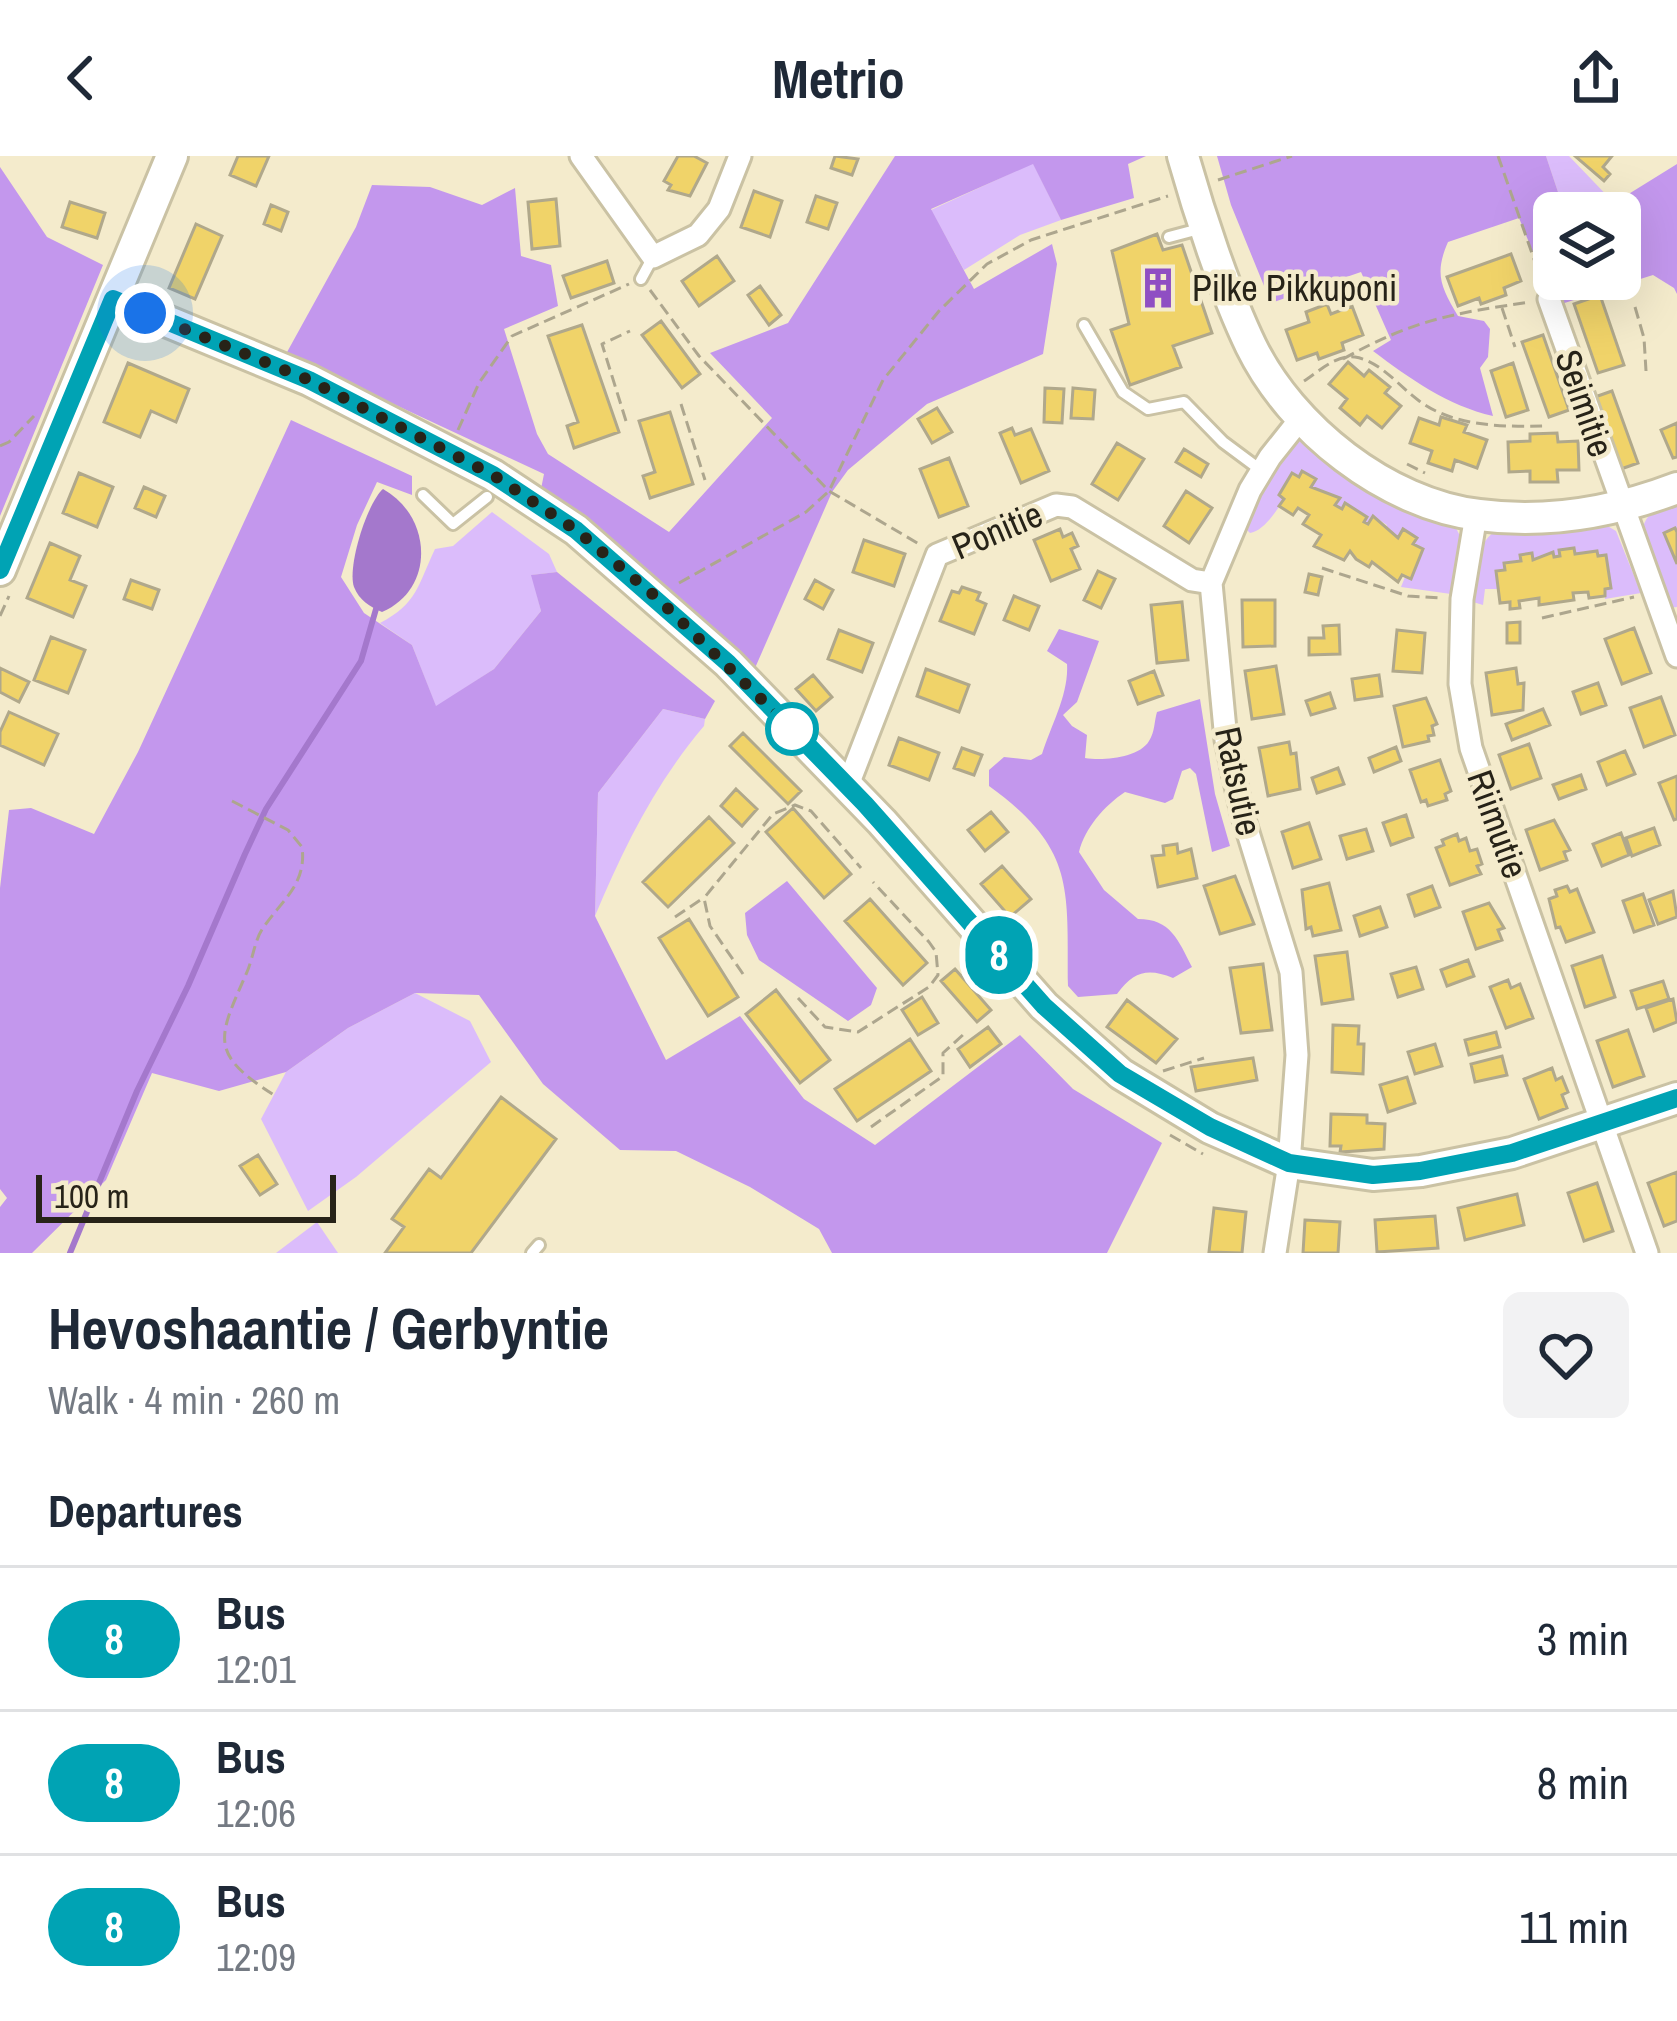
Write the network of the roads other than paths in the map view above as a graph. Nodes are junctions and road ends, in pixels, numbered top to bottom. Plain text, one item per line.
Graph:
1 (172, 156) edge
2 (581, 156) edge
3 (740, 156) edge
4 (1183, 156) edge
5 (1207, 227) junction
6 (1168, 237) dead end
7 (653, 257) junction
8 (641, 279) road end
9 (113, 299) junction
10 (1549, 300) edge
11 (1084, 325) dead end
12 (1301, 418) junction
13 (1262, 472) junction
14 (1677, 488) edge
15 (423, 495) dead end
16 (488, 497) dead end
17 (1622, 506) junction
18 (1476, 515) junction
19 (0, 570) edge
20 (1211, 584) junction
21 (1677, 656) edge
22 (848, 785) junction
23 (1677, 1098) edge
24 (1601, 1123) junction
25 (1289, 1163) junction
26 (1275, 1253) edge
27 (1647, 1253) edge

1 - 9 street
2 - 7 street
3 - 7 street
4 - 5 street
5 - 6 lane
5 - 12 street
7 - 8 lane
9 - 19 street
9 - 22 street
10 - 17 street, Seimitie
11 - 13 lane
12 - 13 street, Ratsutie
12 - 18 street
13 - 20 street, Ratsutie
14 - 17 street
15 - 16 lane
17 - 18 street
17 - 21 street, Seimitie
18 - 24 street, Riimutie
20 - 22 street, Ponitie
20 - 25 street, Ratsutie
22 - 25 street
23 - 24 street
24 - 25 street
24 - 27 street, Riimutie
25 - 26 street, Ratsutie

